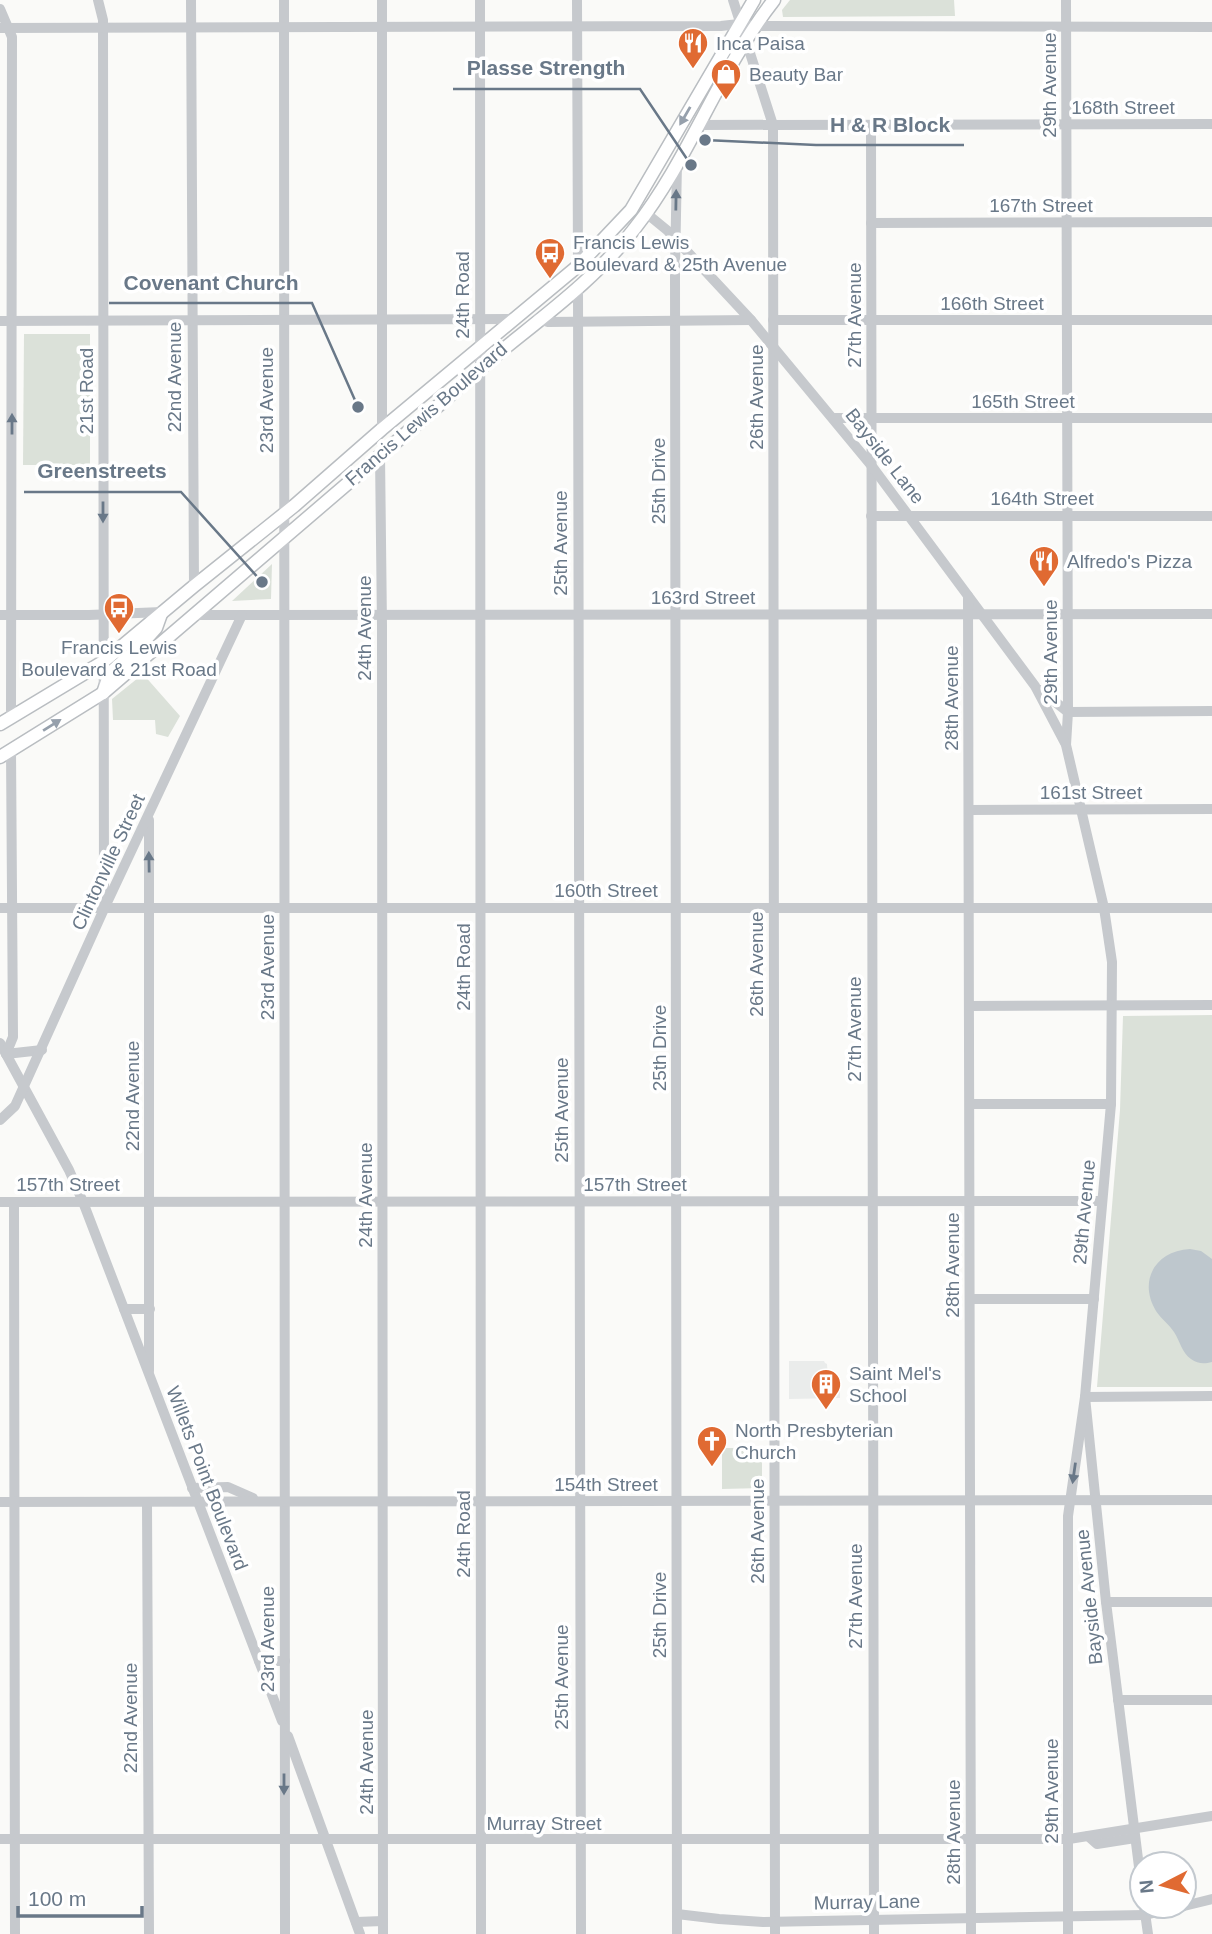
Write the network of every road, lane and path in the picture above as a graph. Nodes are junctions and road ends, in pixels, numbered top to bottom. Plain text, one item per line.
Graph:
1 (98, 0) edge
2 (191, 0) edge
3 (284, 0) edge
4 (382, 0) edge
5 (480, 0) edge
6 (577, 0) edge
7 (733, 0) edge
8 (754, 0) edge
9 (774, 0) edge
10 (1066, 0) edge
11 (0, 9) edge
12 (739, 24) junction
13 (754, 26) junction
14 (103, 27) junction
15 (191, 27) junction
16 (284, 27) junction
17 (382, 27) junction
18 (480, 27) junction
19 (577, 27) junction
20 (1066, 27) junction
21 (1212, 27) edge
22 (4, 28) edge
23 (745, 39) junction
24 (1067, 124) junction
25 (1212, 124) edge
26 (698, 125) junction
27 (773, 125) junction
28 (871, 125) junction
29 (677, 163) junction
30 (646, 213) junction
31 (1067, 222) junction
32 (1212, 222) edge
33 (871, 223) junction
34 (675, 238) junction
35 (578, 266) junction
36 (578, 286) junction
37 (480, 319) junction
38 (515, 319) junction
39 (538, 319) junction
40 (382, 320) junction
41 (751, 320) junction
42 (773, 320) junction
43 (1212, 320) edge
44 (0, 321) edge
45 (13, 321) junction
46 (103, 321) junction
47 (191, 321) junction
48 (284, 321) junction
49 (675, 321) junction
50 (871, 321) junction
51 (1067, 321) junction
52 (579, 322) junction
53 (774, 345) junction
54 (479, 347) junction
55 (479, 368) junction
56 (834, 418) junction
57 (871, 418) junction
58 (1067, 418) junction
59 (1212, 418) edge
60 (382, 429) junction
61 (380, 455) junction
62 (871, 466) junction
63 (283, 515) junction
64 (872, 516) junction
65 (909, 516) junction
66 (1067, 516) junction
67 (1212, 516) edge
68 (284, 537) junction
69 (194, 586) junction
70 (968, 596) junction
71 (162, 612) junction
72 (103, 614) junction
73 (285, 614) junction
74 (382, 614) junction
75 (480, 614) junction
76 (578, 614) junction
77 (676, 614) junction
78 (774, 614) junction
79 (872, 614) junction
80 (968, 614) junction
81 (982, 614) junction
82 (1068, 614) junction
83 (1212, 614) edge
84 (6, 615) edge
85 (193, 615) junction
86 (242, 615) junction
87 (103, 662) junction
88 (1035, 687) junction
89 (103, 694) junction
90 (1212, 711) edge
91 (1068, 712) junction
92 (6, 720) edge
93 (1066, 745) junction
94 (6, 754) edge
95 (1082, 809) junction
96 (1212, 809) edge
97 (969, 810) junction
98 (149, 816) junction
99 (104, 854) junction
100 (129, 857) junction
101 (774, 907) junction
102 (872, 907) junction
103 (0, 908) edge
104 (13, 908) junction
105 (150, 908) junction
106 (284, 908) junction
107 (382, 908) junction
108 (480, 908) junction
109 (578, 908) junction
110 (676, 908) junction
111 (970, 908) junction
112 (1104, 908) junction
113 (1212, 908) edge
114 (104, 909) junction
115 (1113, 1005) junction
116 (1212, 1005) edge
117 (970, 1006) junction
118 (0, 1043) edge
119 (42, 1050) junction
120 (6, 1054) junction
121 (24, 1087) junction
122 (970, 1104) junction
123 (1111, 1104) junction
124 (0, 1120) edge
125 (578, 1201) junction
126 (676, 1201) junction
127 (774, 1201) junction
128 (872, 1201) junction
129 (970, 1201) junction
130 (1102, 1201) junction
131 (0, 1202) edge
132 (14, 1202) junction
133 (83, 1202) junction
134 (149, 1202) junction
135 (284, 1202) junction
136 (382, 1202) junction
137 (480, 1202) junction
138 (970, 1299) junction
139 (1094, 1299) junction
140 (124, 1309) junction
141 (150, 1309) junction
142 (149, 1377) junction
143 (1212, 1396) edge
144 (1085, 1397) junction
145 (192, 1488) junction
146 (259, 1500) junction
147 (285, 1500) junction
148 (383, 1500) junction
149 (1070, 1500) junction
150 (1097, 1500) junction
151 (1212, 1500) edge
152 (197, 1501) junction
153 (481, 1501) junction
154 (579, 1501) junction
155 (676, 1501) junction
156 (774, 1501) junction
157 (872, 1501) junction
158 (970, 1501) junction
159 (0, 1502) edge
160 (14, 1502) junction
161 (147, 1503) junction
162 (1107, 1602) junction
163 (1212, 1602) edge
164 (259, 1661) junction
165 (285, 1661) junction
166 (1118, 1700) junction
167 (1212, 1700) edge
168 (285, 1729) junction
169 (1212, 1816) edge
170 (1134, 1833) junction
171 (0, 1839) edge
172 (14, 1839) junction
173 (148, 1839) junction
174 (1069, 1839) junction
175 (285, 1840) junction
176 (383, 1840) junction
177 (481, 1840) junction
178 (579, 1840) junction
179 (677, 1840) junction
180 (775, 1840) junction
181 (873, 1840) junction
182 (970, 1840) junction
183 (325, 1841) junction
184 (1136, 1850) edge
185 (1128, 1911) edge
186 (677, 1914) junction
187 (1068, 1915) junction
188 (971, 1917) junction
189 (874, 1920) junction
190 (383, 1921) junction
191 (775, 1921) junction
192 (356, 1922) junction
193 (15, 1934) edge
194 (149, 1934) edge
195 (285, 1934) edge
196 (360, 1934) edge
197 (383, 1934) edge
198 (481, 1934) edge
199 (581, 1934) edge
200 (677, 1934) edge
201 (775, 1934) edge
202 (874, 1934) edge
203 (971, 1934) edge
204 (1068, 1934) edge

1 - 14 street, 21st Road
2 - 15 street, 22nd Avenue
3 - 16 street, 23rd Avenue
4 - 17 street
5 - 18 street, 24th Road
6 - 19 street
7 - 12 street, 26th Avenue
8 - 12 main road, Francis Lewis Boulevard
9 - 13 main road, Francis Lewis Boulevard
10 - 20 street, 29th Avenue
11 - 22 street
12 - 13 street
12 - 19 street
12 - 23 street, 26th Avenue
12 -> 35 main road, Francis Lewis Boulevard
13 - 20 street
13 - 23 main road, Francis Lewis Boulevard
14 - 15 street
14 - 22 street
14 - 46 street, 21st Road
15 - 16 street
15 - 47 street, 22nd Avenue
16 - 17 street
16 - 48 street, 23rd Avenue
17 - 18 street
17 - 40 street
18 - 19 street
18 - 37 street, 24th Road
19 - 35 street
20 - 21 street
20 - 24 street, 29th Avenue
22 - 45 street
23 - 26 main road, Francis Lewis Boulevard
23 - 27 street, 26th Avenue
24 - 25 street, 168th Street
24 - 28 street, 168th Street
24 - 31 street, 29th Avenue
26 - 27 street, 168th Street
26 - 29 main road, Francis Lewis Boulevard
27 - 28 street, 168th Street
27 - 42 street, 26th Avenue
28 - 33 street, 27th Avenue
29 - 30 main road, Francis Lewis Boulevard
34 -> 29 street, 25th Drive
30 - 34 street, Bayside Lane
30 - 36 main road, Francis Lewis Boulevard
31 - 32 street, 167th Street
31 - 33 street, 167th Street
31 - 51 street, 29th Avenue
33 - 50 street, 27th Avenue
34 - 41 street, Bayside Lane
34 - 49 street, 25th Drive
35 - 38 main road, Francis Lewis Boulevard
36 - 39 main road, Francis Lewis Boulevard
36 - 52 street, 25th Avenue
37 - 38 street
37 - 40 street
37 - 54 street, 24th Road
38 - 54 main road, Francis Lewis Boulevard
39 - 52 street
39 - 55 main road, Francis Lewis Boulevard
40 - 48 street
40 - 60 street
41 - 49 street
41 - 53 street, Bayside Lane
42 - 50 street, 166th Street
42 - 53 street, 26th Avenue
43 - 51 street, 166th Street
44 - 45 street
45 - 46 street
84 -> 45 street
46 - 47 street
46 -> 72 street, 21st Road
47 - 48 street
47 - 69 street, 22nd Avenue
48 - 63 street, 23rd Avenue
49 - 52 street
49 - 77 street, 25th Drive
50 - 51 street, 166th Street
50 - 57 street, 27th Avenue
51 - 58 street, 29th Avenue
52 - 76 street, 25th Avenue
53 - 56 street, Bayside Lane
53 - 78 street, 26th Avenue
54 - 55 street, 24th Road
54 - 60 main road, Francis Lewis Boulevard
55 - 61 main road, Francis Lewis Boulevard
55 - 75 street, 24th Road
56 - 57 street, 165th Street
56 - 62 street, Bayside Lane
57 - 58 street, 165th Street
57 - 62 street, 27th Avenue
58 - 59 street, 165th Street
58 - 66 street, 29th Avenue
60 - 63 main road, Francis Lewis Boulevard
61 - 68 main road, Francis Lewis Boulevard
61 - 74 street, 24th Avenue
62 - 64 street, 27th Avenue
62 - 65 street, Bayside Lane
63 - 68 street, 23rd Avenue
63 - 69 main road, Francis Lewis Boulevard
64 - 65 street, 164th Street
64 - 79 street, 27th Avenue
65 - 66 street, 164th Street
65 - 70 street, Bayside Lane
66 - 67 street, 164th Street
66 - 82 street, 29th Avenue
68 - 73 street, 23rd Avenue
68 - 85 main road, Francis Lewis Boulevard
69 - 71 main road, Francis Lewis Boulevard
70 - 80 street, 28th Avenue
70 - 81 street, Bayside Lane
71 - 72 street
71 - 87 main road, Francis Lewis Boulevard
71 - 89 main road
72 - 84 street
72 - 87 street, 21st Road
73 - 74 street, 163rd Street
73 - 86 street, 163rd Street
73 - 106 street, 23rd Avenue
74 - 75 street, 163rd Street
74 - 107 street, 24th Avenue
75 - 76 street, 163rd Street
75 - 108 street, 24th Road
76 - 77 street, 163rd Street
76 - 109 street, 25th Avenue
77 - 78 street, 163rd Street
77 - 110 street, 25th Drive
78 - 79 street, 163rd Street
78 - 101 street, 26th Avenue
79 - 80 street, 163rd Street
79 - 102 street, 27th Avenue
80 - 81 street, 163rd Street
80 - 97 street, 28th Avenue
81 - 82 street, 163rd Street
81 - 88 street, Bayside Lane
82 - 83 street, 163rd Street
82 - 91 street, 29th Avenue
84 - 92 street
85 - 86 street, 163rd Street
85 - 89 main road, Francis Lewis Boulevard
86 - 98 street, Clintonville Street
87 - 89 street, 21st Road
87 - 92 main road, Francis Lewis Boulevard
88 - 91 street
88 - 93 street, Bayside Lane
94 -> 89 main road, Francis Lewis Boulevard
89 - 99 street, 21st Road
90 - 91 street
91 - 93 street, 29th Avenue
93 - 95 street, 29th Avenue
94 - 104 street
95 - 96 street, 161st Street
95 - 97 street, 161st Street
95 - 112 street, 29th Avenue
97 - 111 street, 28th Avenue
98 - 100 street, Clintonville Street
105 -> 98 street, 22nd Avenue
99 - 100 street
99 - 114 street, 21st Road
100 - 114 street, Clintonville Street
101 - 102 street, 160th Street
101 - 110 street, 160th Street
101 - 127 street, 26th Avenue
102 - 111 street, 160th Street
102 - 128 street, 27th Avenue
103 - 104 street, 160th Street
104 - 114 street, 160th Street
104 - 120 street
105 - 106 street, 160th Street
105 - 114 street, 160th Street
105 - 134 street, 22nd Avenue
106 - 107 street, 160th Street
106 - 135 street, 23rd Avenue
107 - 108 street, 160th Street
107 - 136 street, 24th Avenue
108 - 109 street, 160th Street
108 - 137 street, 24th Road
109 - 110 street, 160th Street
109 - 125 street, 25th Avenue
110 - 126 street, 25th Drive
111 - 112 street, 160th Street
111 - 117 street, 28th Avenue
112 - 113 street, 160th Street
112 - 115 street, 29th Avenue
114 - 119 street, Clintonville Street
115 - 116 street
115 - 117 street
115 - 123 street, 29th Avenue
117 - 122 street, 28th Avenue
118 - 120 street, Willets Point Boulevard
119 - 120 street
119 - 121 street, Clintonville Street
120 - 121 street, Willets Point Boulevard
121 - 124 street, Clintonville Street
121 - 133 street, Willets Point Boulevard
122 - 123 street
122 - 129 street, 28th Avenue
123 - 130 street, 29th Avenue
125 - 126 street, 157th Street
125 - 137 street, 157th Street
125 - 154 street, 25th Avenue
126 - 127 street, 157th Street
126 - 155 street, 25th Drive
127 - 128 street, 157th Street
127 - 156 street, 26th Avenue
128 - 129 street, 157th Street
128 - 157 street, 27th Avenue
129 - 130 street, 157th Street
129 - 138 street, 28th Avenue
130 - 139 street, 29th Avenue
131 - 132 street, 157th Street
132 - 133 street, 157th Street
132 - 160 street
133 - 134 street, 157th Street
133 - 140 street, Willets Point Boulevard
134 - 135 street, 157th Street
134 - 141 street, 22nd Avenue
135 - 136 street, 157th Street
135 - 147 street, 23rd Avenue
136 - 137 street, 157th Street
136 - 148 street, 24th Avenue
137 - 153 street, 24th Road
138 - 139 street
138 - 158 street, 28th Avenue
139 - 144 street, Bayside Avenue
140 - 141 street
140 - 142 street, Willets Point Boulevard
141 - 142 street, 22nd Avenue
142 - 145 street, Willets Point Boulevard
143 - 144 street
144 -> 149 street, 29th Avenue
144 - 150 street, Bayside Avenue
145 - 146 street
145 - 152 street, Willets Point Boulevard
146 - 147 street, 154th Street
146 - 152 street, 154th Street
147 - 148 street, 154th Street
147 - 165 street, 23rd Avenue
148 - 153 street, 154th Street
148 - 176 street, 24th Avenue
149 - 150 street, 154th Street
149 - 158 street, 154th Street
149 - 174 street, 29th Avenue
150 - 151 street, 154th Street
150 - 162 street, Bayside Avenue
152 - 161 street, 154th Street
152 - 164 street, Willets Point Boulevard
153 - 154 street, 154th Street
153 - 177 street, 24th Road
154 - 155 street, 154th Street
154 - 178 street, 25th Avenue
155 - 156 street, 154th Street
155 - 179 street, 25th Drive
156 - 157 street, 154th Street
156 - 180 street, 26th Avenue
157 - 158 street, 154th Street
157 - 181 street, 27th Avenue
158 - 182 street, 28th Avenue
159 - 160 street, 154th Street
160 - 161 street, 154th Street
160 - 172 street
161 - 173 street, 22nd Avenue
162 - 163 street
162 - 166 street, Bayside Avenue
164 - 165 street
164 - 168 street, Willets Point Boulevard
165 - 168 street, 23rd Avenue
166 - 167 street
166 - 170 street, Bayside Avenue
168 -> 175 street, 23rd Avenue
168 - 183 street, Willets Point Boulevard
169 - 170 street, Murray Street
170 - 174 street, Murray Street
170 - 184 street, Bayside Avenue
171 - 172 street, Murray Street
172 - 173 street, Murray Street
172 - 193 street
173 - 175 street, Murray Street
173 - 194 street, 22nd Avenue
174 - 182 street, Murray Street
174 - 187 street, 29th Avenue
175 - 183 street, Murray Street
175 - 195 street, 23rd Avenue
176 - 177 street, Murray Street
176 - 183 street, Murray Street
176 - 190 street, 24th Avenue
177 - 178 street, Murray Street
177 - 198 street, 24th Road
178 - 179 street, Murray Street
178 - 199 street, 25th Avenue
179 - 180 street, Murray Street
179 - 186 street, 25th Drive
180 - 181 street, Murray Street
180 - 191 street, 26th Avenue
181 - 182 street, Murray Street
181 - 189 street, 27th Avenue
182 - 188 street, 28th Avenue
183 - 192 street, Willets Point Boulevard
185 - 187 street, Murray Lane
186 - 191 street, Murray Lane
186 - 200 street, 25th Drive
187 - 188 street, Murray Lane
187 - 204 street, 29th Avenue
188 - 189 street, Murray Lane
188 - 203 street, 28th Avenue
189 - 191 street, Murray Lane
189 - 202 street, 27th Avenue
190 - 192 street
190 - 197 street, 24th Avenue
191 - 201 street, 26th Avenue
192 - 196 street, Willets Point Boulevard

